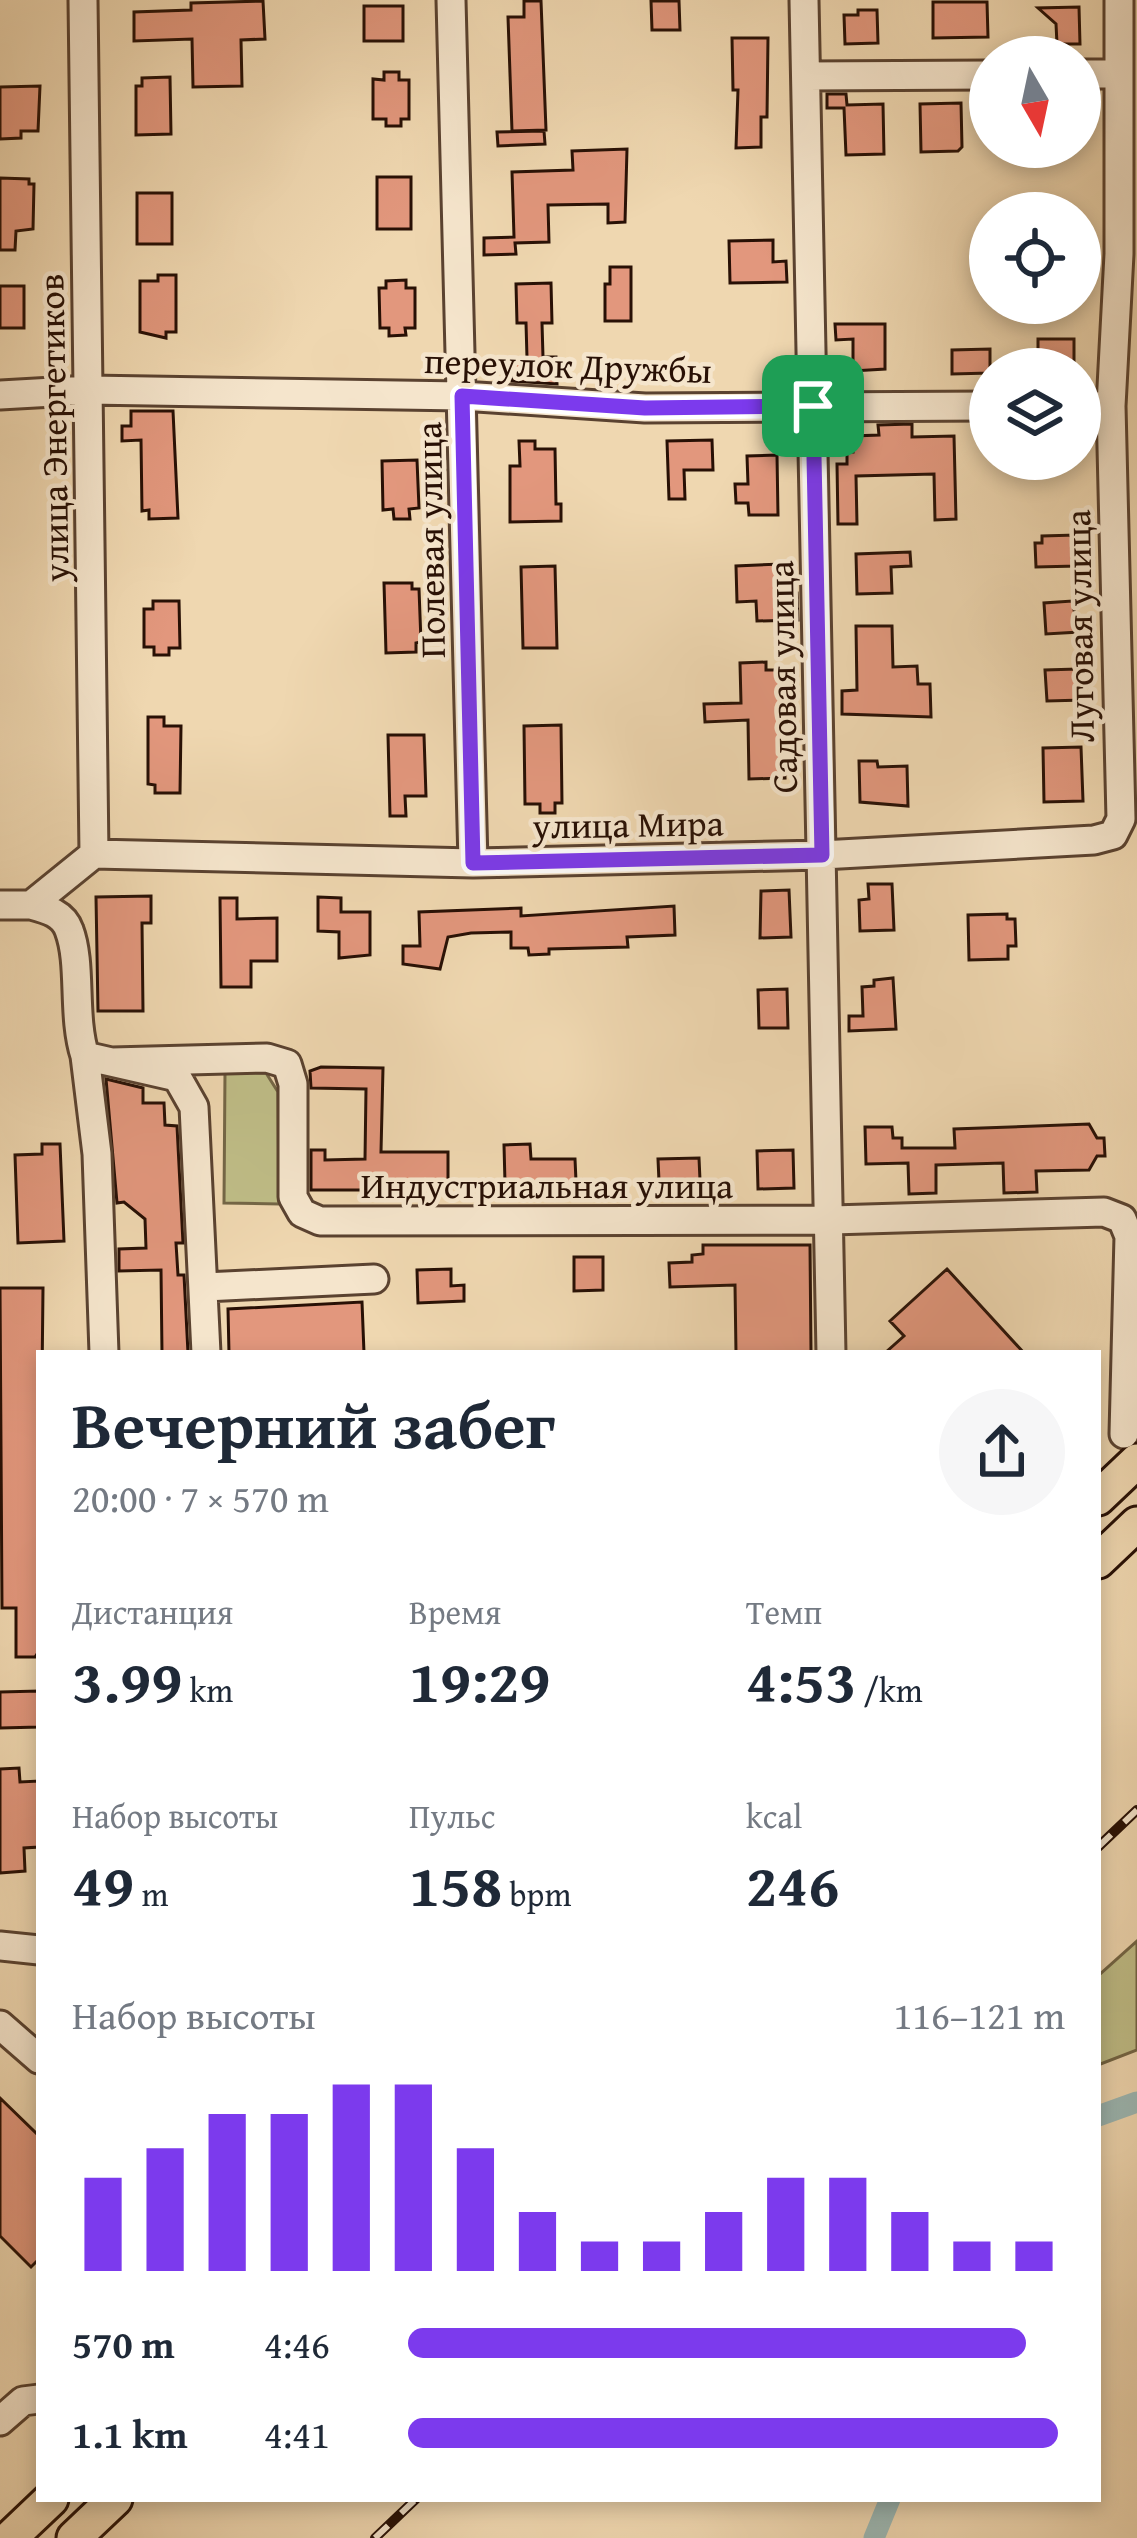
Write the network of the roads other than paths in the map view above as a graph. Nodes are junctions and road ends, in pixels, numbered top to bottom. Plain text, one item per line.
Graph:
1 (83, 0) edge
2 (452, 0) edge
3 (804, 0) edge
4 (1119, 0) edge
5 (1101, 74) edge
6 (1119, 74) junction
7 (969, 75) edge
8 (806, 76) junction
9 (1128, 253) edge
10 (88, 390) junction
11 (0, 395) edge
12 (462, 396) junction
13 (813, 406) junction
14 (969, 406) edge
15 (1101, 406) edge
16 (1111, 406) junction
17 (1137, 626) edge
18 (1113, 648) junction
19 (1127, 730) edge
20 (1120, 819) joint
21 (94, 854) junction
22 (822, 855) junction
23 (473, 863) junction
24 (0, 905) edge
25 (31, 905) junction
26 (99, 1059) junction
27 (832, 1220) junction
28 (374, 1280) dead end
29 (205, 1287) junction
30 (104, 1350) edge
31 (206, 1350) edge
32 (831, 1350) edge
33 (1124, 1443) edge
34 (1101, 1492) edge
35 (1137, 1524) edge
36 (1101, 1558) edge
37 (0, 1946) edge
38 (36, 1950) edge
39 (0, 2025) edge
40 (36, 2056) edge
41 (36, 2399) edge
42 (0, 2422) edge
43 (48, 2502) edge
44 (112, 2502) edge
45 (10, 2538) edge
46 (74, 2538) edge

1 - 10 street, улица Энергетиков
2 - 12 street, Полевая улица
3 - 8 street, Садовая улица
4 - 6 street, Луговая улица
5 - 6 street
6 - 9 street, Луговая улица
7 - 8 street
8 - 13 street, Садовая улица
9 - 16 street, Луговая улица
10 - 11 street, переулок Дружбы
10 - 12 street, переулок Дружбы
10 - 21 street, улица Энергетиков
12 - 13 street, переулок Дружбы
12 - 23 street, Полевая улица
13 - 14 street, переулок Дружбы
13 - 22 street, Садовая улица
15 - 16 street
16 - 18 street, Луговая улица
17 - 18 street
18 - 19 street, Луговая улица
19 - 20 street, Луговая улица
20 - 22 street, улица Мира
21 - 23 street, улица Мира
21 - 25 street
22 - 23 street, улица Мира
22 - 27 street, Садовая улица
24 - 25 street
25 - 26 street
26 - 27 street, Индустриальная улица
26 - 29 street
26 - 30 street
27 - 32 street, Садовая улица
27 - 33 street, Индустриальная улица
28 - 29 street
29 - 31 street
33 - 34 main road
35 - 36 main road
37 - 38 street
39 - 40 street
41 - 42 street
43 - 45 main road
44 - 46 main road

